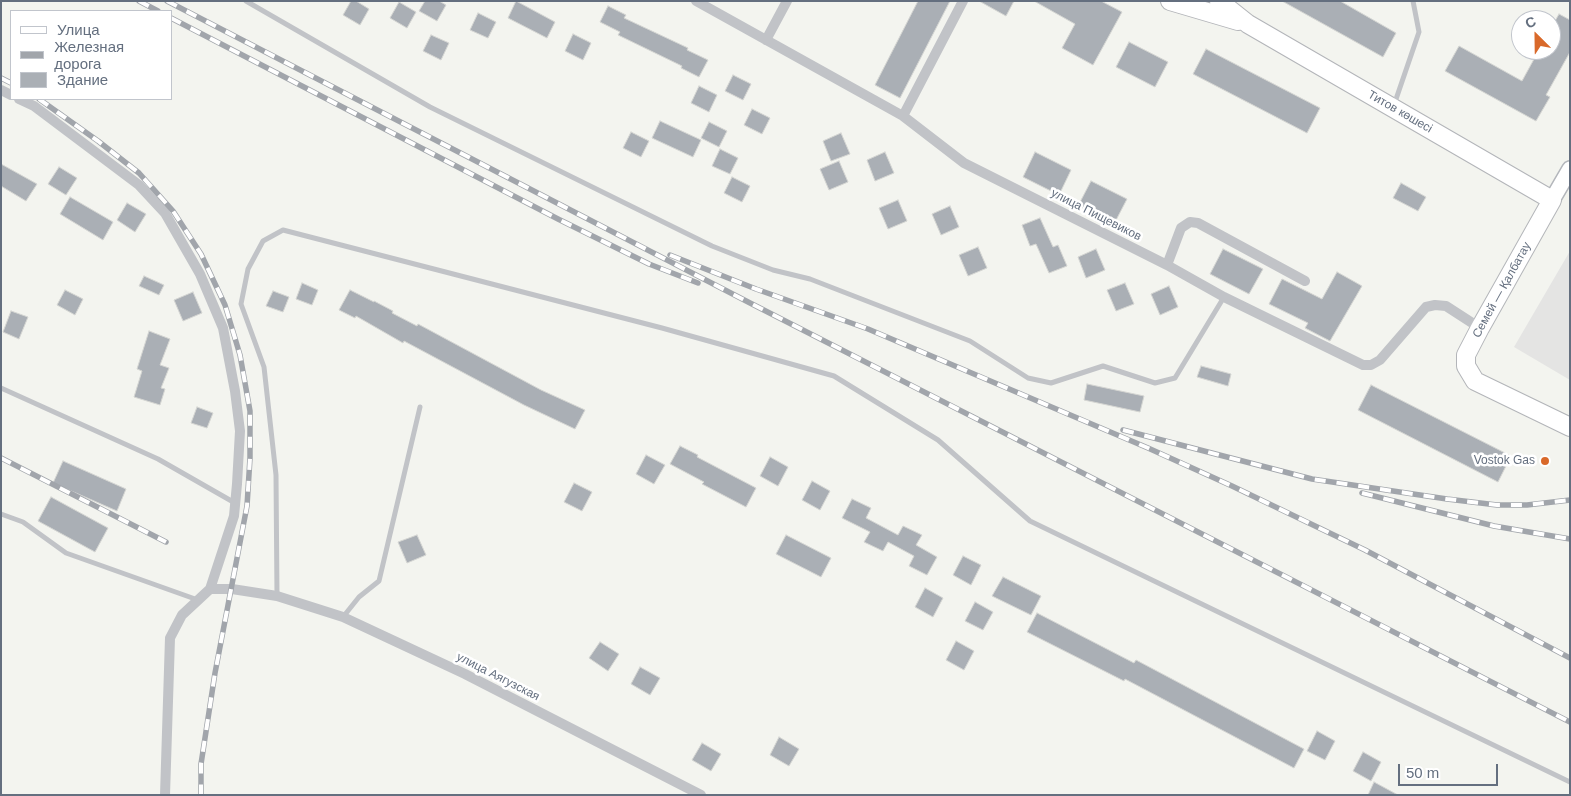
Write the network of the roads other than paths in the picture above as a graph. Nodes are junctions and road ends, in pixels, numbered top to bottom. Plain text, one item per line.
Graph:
1 (246, 1) edge
2 (696, 1) edge
3 (787, 1) edge
4 (963, 1) edge
5 (1170, 1) edge
6 (1219, 1) edge
7 (1413, 1) edge
8 (1248, 24) junction
9 (766, 40) junction
10 (21, 100) edge
11 (1393, 108) junction
12 (903, 116) junction
13 (1570, 169) edge
14 (1552, 200) junction
15 (1167, 265) junction
16 (1305, 281) dead end
17 (1224, 297) junction
18 (1480, 328) junction
19 (1, 388) edge
20 (420, 407) dead end
21 (1570, 427) edge
22 (236, 503) junction
23 (1, 514) edge
24 (210, 589) junction
25 (277, 596) junction
26 (198, 600) junction
27 (344, 617) junction
28 (1570, 782) edge
29 (165, 795) edge
30 (701, 795) edge

1 - 17 lane
2 - 9 street, улица Пищевиков
3 - 9 street
4 - 12 street
5 - 8 highway, Титов көшесі
6 - 8 highway, Титов көшесі
7 - 11 lane
8 - 11 highway, Титов көшесі
9 - 12 street, улица Пищевиков
10 - 22 street
11 - 14 highway, Титов көшесі
12 - 15 street, улица Пищевиков
13 - 14 main road
14 - 18 highway, Семей — Қалбатау
15 - 16 street
15 - 17 street, улица Пищевиков
17 - 18 street, улица Пищевиков
18 - 21 highway, Семей — Қалбатау
19 - 22 lane
20 - 27 lane
22 - 24 street
23 - 26 lane
24 - 25 street, улица Аягузская
24 - 26 street
25 - 27 street, улица Аягузская
25 - 28 lane
26 - 29 street
27 - 30 street, улица Аягузская

